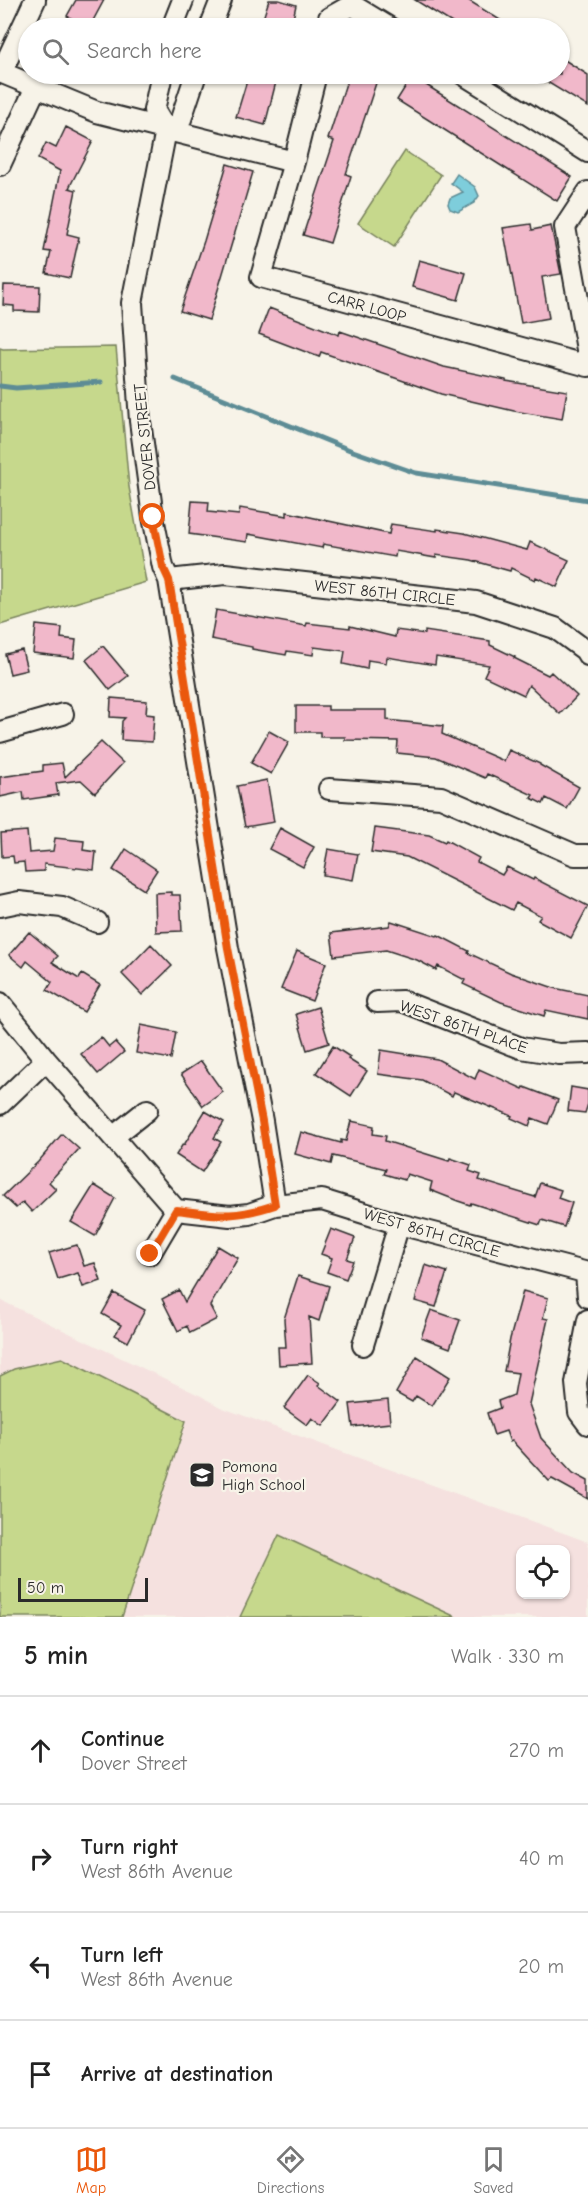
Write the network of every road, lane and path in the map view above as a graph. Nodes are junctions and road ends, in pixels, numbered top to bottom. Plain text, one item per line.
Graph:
1 (35, 0) edge
2 (183, 0) edge
3 (221, 0) edge
4 (26, 18) edge
5 (176, 18) edge
6 (214, 18) edge
7 (329, 18) edge
8 (373, 18) edge
9 (18, 36) edge
10 (1, 72) edge
11 (18, 79) edge
12 (29, 84) edge
13 (160, 84) edge
14 (193, 84) edge
15 (314, 84) edge
16 (479, 84) edge
17 (36, 87) junction
18 (163, 129) junction
19 (588, 152) edge
20 (294, 162) junction
21 (0, 165) edge
22 (588, 192) edge
23 (588, 355) edge
24 (588, 366) edge
25 (169, 580) junction
26 (588, 655) edge
27 (63, 714) dead end
28 (0, 732) edge
29 (329, 789) dead end
30 (588, 855) edge
31 (0, 906) edge
32 (97, 922) dead end
33 (377, 1002) dead end
34 (0, 1003) edge
35 (588, 1053) edge
36 (46, 1060) junction
37 (0, 1104) edge
38 (147, 1110) dead end
39 (113, 1137) junction
40 (275, 1205) junction
41 (176, 1210) junction
42 (399, 1224) junction
43 (150, 1254) dead end
44 (587, 1273) edge
45 (588, 1297) edge
46 (588, 1320) edge
47 (363, 1345) dead end
48 (588, 1424) edge

1 - 4 street
2 - 5 street
3 - 6 street
7 - 8 street
9 - 10 street
10 - 11 street
12 - 17 street
13 - 18 street
14 - 18 street, DOVER STREET
15 - 20 street, CARR LOOP
16 - 19 street
17 - 18 street
17 - 21 street
18 - 20 street
18 - 25 street, DOVER STREET
20 - 24 street, CARR LOOP
22 - 23 street
25 - 26 street, WEST 86TH CIRCLE
25 - 40 street, DOVER STREET
27 - 28 street
29 - 30 street
31 - 32 street
33 - 35 street, WEST 86TH PLACE
34 - 36 street
36 - 37 street
36 - 39 street
38 - 39 street
39 - 41 street
40 - 41 street, WEST 86TH CIRCLE
40 - 42 street, WEST 86TH CIRCLE
41 - 43 street
42 - 44 street, WEST 86TH CIRCLE
42 - 47 street
44 - 45 street
46 - 48 street

